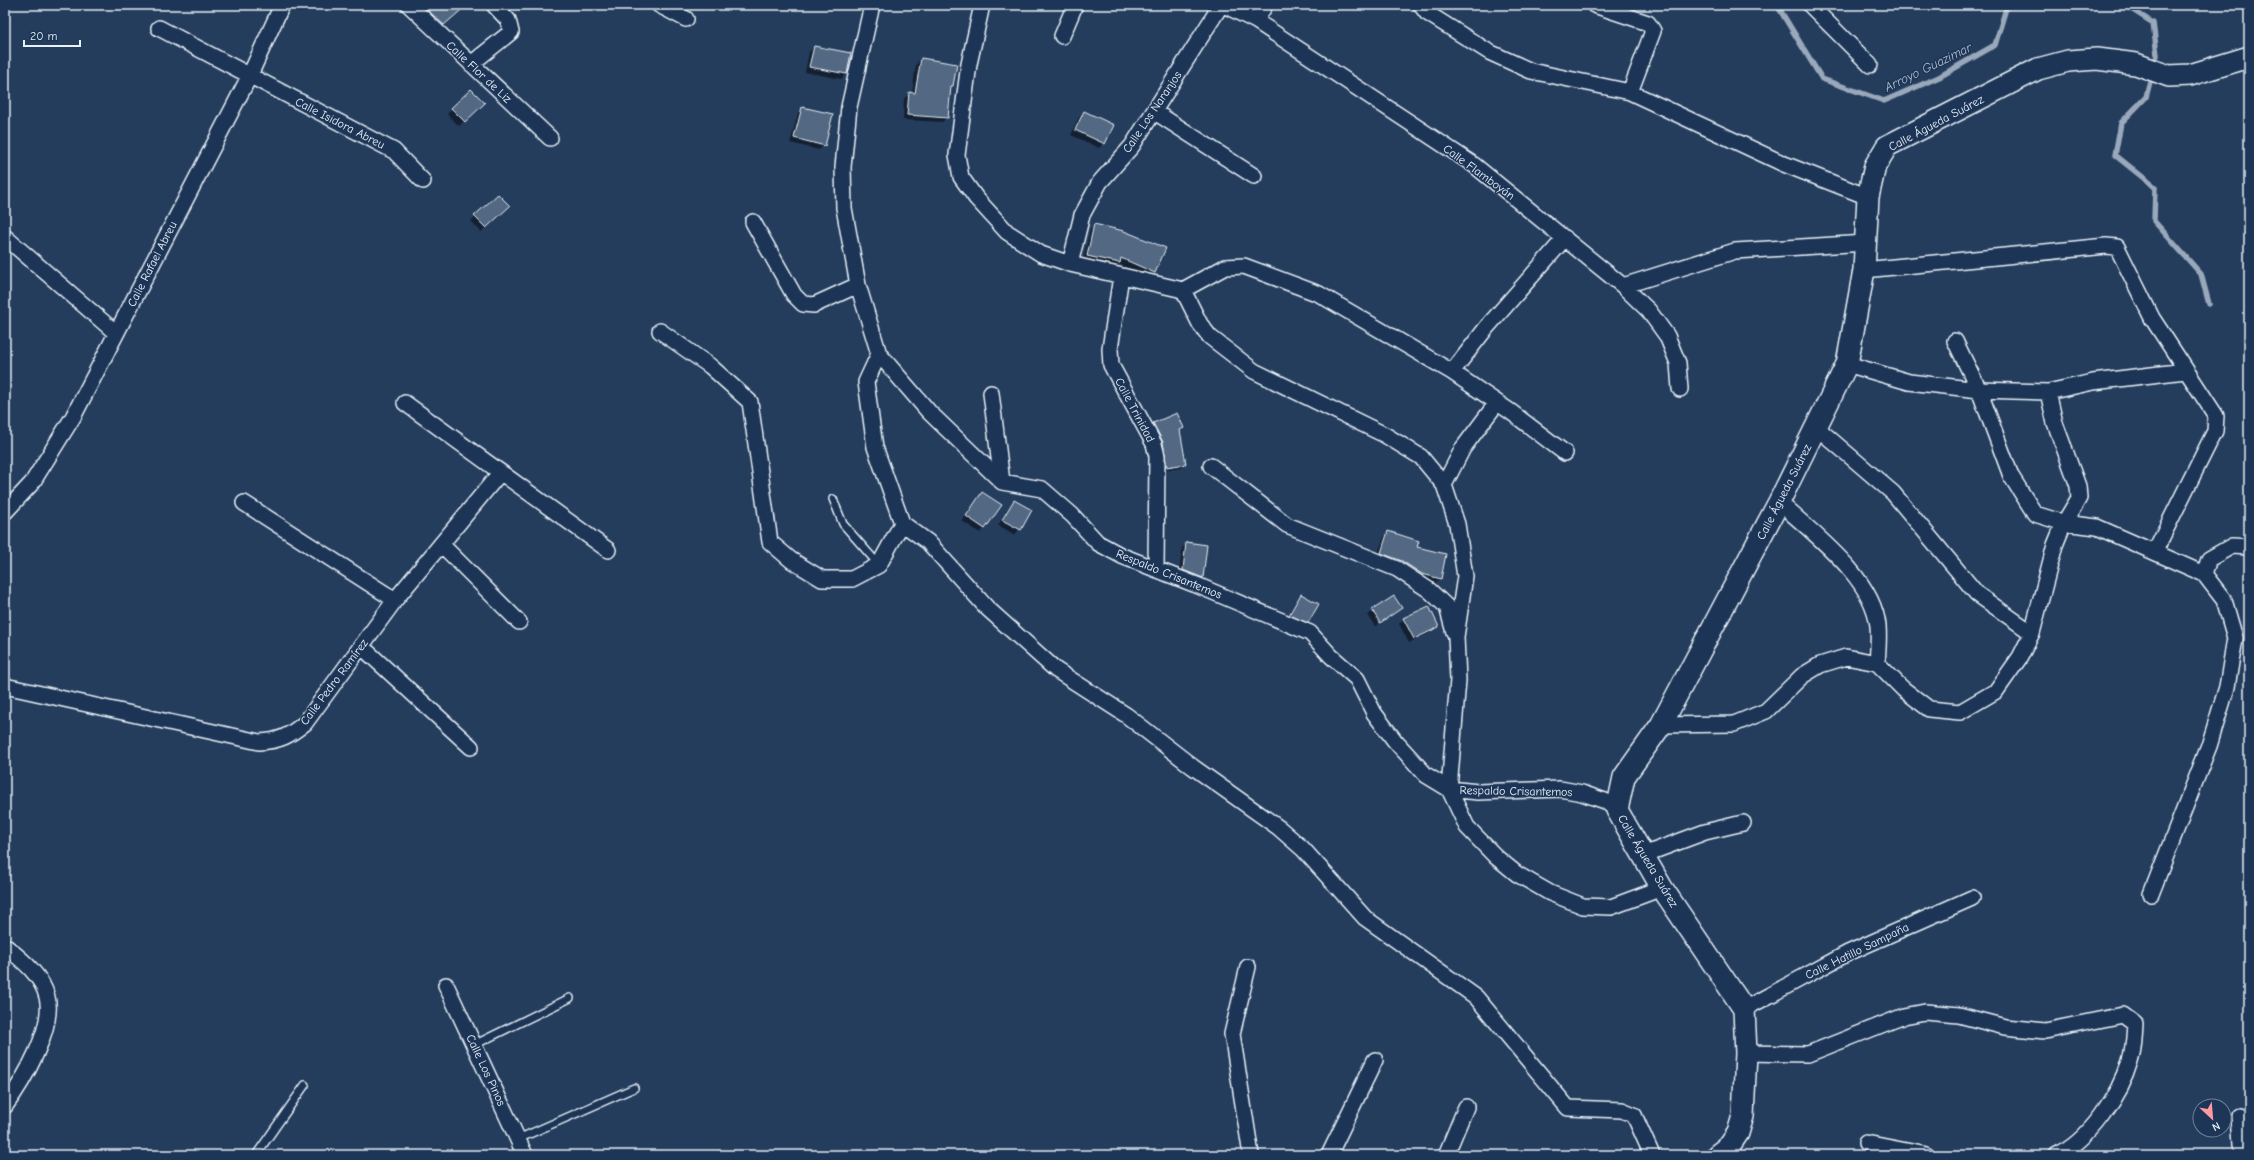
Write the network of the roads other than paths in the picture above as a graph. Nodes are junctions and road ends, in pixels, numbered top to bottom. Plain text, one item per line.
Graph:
1 (282, 5) edge
2 (409, 5) edge
3 (494, 5) edge
4 (659, 5) edge
5 (872, 5) edge
6 (982, 5) edge
7 (1075, 5) edge
8 (1222, 5) edge
9 (1266, 5) edge
10 (1421, 5) edge
11 (1594, 5) edge
12 (1810, 5) edge
13 (686, 19) dead end
14 (1256, 21) junction
15 (160, 28) dead end
16 (1062, 36) dead end
17 (2249, 57) edge
18 (471, 64) junction
19 (1870, 65) dead end
20 (248, 76) junction
21 (1630, 92) junction
22 (1155, 112) junction
23 (550, 138) dead end
24 (1254, 176) dead end
25 (422, 181) dead end
26 (1868, 197) junction
27 (753, 222) dead end
28 (5, 237) edge
29 (1565, 238) junction
30 (1866, 243) junction
31 (1070, 264) junction
32 (1864, 270) junction
33 (1121, 276) junction
34 (858, 285) junction
35 (1623, 286) junction
36 (1184, 290) junction
37 (660, 331) dead end
38 (116, 333) junction
39 (1955, 341) dead end
40 (879, 354) junction
41 (1848, 364) junction
42 (2185, 371) junction
43 (1452, 372) junction
44 (1680, 389) dead end
45 (1979, 390) junction
46 (2048, 392) junction
47 (991, 393) dead end
48 (406, 403) dead end
49 (1496, 404) junction
50 (1816, 427) junction
51 (1565, 453) dead end
52 (1211, 466) dead end
53 (500, 473) junction
54 (1002, 482) junction
55 (1444, 485) junction
56 (833, 499) dead end
57 (1779, 502) junction
58 (244, 503) dead end
59 (5, 512) edge
60 (902, 523) junction
61 (2064, 523) junction
62 (441, 544) junction
63 (2249, 547) edge
64 (608, 550) dead end
65 (2155, 551) junction
66 (879, 565) junction
67 (1156, 569) junction
68 (2204, 574) junction
69 (395, 600) junction
70 (519, 622) dead end
71 (2032, 633) junction
72 (1456, 636) junction
73 (361, 646) junction
74 (1877, 663) junction
75 (5, 686) edge
76 (1661, 725) junction
77 (471, 747) dead end
78 (1449, 789) junction
79 (1617, 810) junction
80 (1743, 823) dead end
81 (1643, 854) junction
82 (1662, 888) junction
83 (2150, 894) dead end
84 (1972, 898) dead end
85 (5, 946) edge
86 (1248, 967) dead end
87 (446, 985) dead end
88 (570, 998) dead end
89 (1744, 1009) junction
90 (474, 1045) junction
91 (1746, 1053) junction
92 (1375, 1060) dead end
93 (305, 1085) dead end
94 (634, 1088) dead end
95 (5, 1106) edge
96 (1466, 1107) dead end
97 (2240, 1117) dead end
98 (518, 1139) junction
99 (1866, 1143) dead end
100 (256, 1155) edge
101 (525, 1155) edge
102 (1251, 1155) edge
103 (1329, 1155) edge
104 (1446, 1155) edge
105 (1652, 1155) edge
106 (1717, 1155) edge
107 (1926, 1155) edge
108 (2056, 1155) edge
109 (2244, 1155) edge

1 - 20 street, Calle Rafael Abreu
2 - 18 street, Calle Flor de Liz
3 - 18 street
4 - 13 street
5 - 34 street
6 - 31 street
7 - 16 street
8 - 14 street, Calle Flamboyán
8 - 22 street, Calle Los Naranjos
9 - 14 street
10 - 21 street
11 - 21 street
12 - 19 street
14 - 29 street, Calle Flamboyán
15 - 20 street, Calle Isidora Abreu
17 - 26 street, Calle Águeda Suárez
18 - 23 street, Calle Flor de Liz
20 - 25 street, Calle Isidora Abreu
20 - 38 street, Calle Rafael Abreu
21 - 26 street
22 - 24 street
22 - 31 street, Calle Los Naranjos
26 - 30 street, Calle Águeda Suárez
27 - 34 street
28 - 38 street
29 - 35 street, Calle Flamboyán
29 - 43 street
30 - 32 street, Calle Águeda Suárez
30 - 35 street
31 - 33 street
32 - 41 street, Calle Águeda Suárez
32 - 42 street
33 - 36 street
33 - 67 street, Calle Trinidad
34 - 40 street
35 - 44 street, Calle Flamboyán
36 - 43 street
36 - 55 street
37 - 66 street
38 - 59 street, Calle Rafael Abreu
39 - 45 street
40 - 54 street
40 - 60 street
41 - 45 street
41 - 50 street, Calle Águeda Suárez
42 - 46 street
42 - 65 street
43 - 49 street
45 - 46 street
45 - 61 street
46 - 61 street
47 - 54 street
48 - 53 street
49 - 51 street
49 - 55 street
50 - 57 street, Calle Águeda Suárez
50 - 71 street
52 - 72 street
53 - 62 street, Calle Pedro Ramírez
53 - 64 street
54 - 67 street, Respaldo Crisantemos
55 - 72 street
56 - 66 lane
57 - 74 street
57 - 76 street, Calle Águeda Suárez
58 - 69 street
60 - 66 street
60 - 105 street
61 - 65 street
61 - 71 street
62 - 69 street, Calle Pedro Ramírez
62 - 70 street
63 - 68 street
65 - 68 street
67 - 78 street, Respaldo Crisantemos
68 - 83 street
69 - 73 street, Calle Pedro Ramírez
71 - 74 street
72 - 78 street
73 - 75 street, Calle Pedro Ramírez
73 - 77 street
74 - 76 street
76 - 79 street, Calle Águeda Suárez
78 - 79 street, Respaldo Crisantemos
78 - 82 street
79 - 81 street, Calle Águeda Suárez
80 - 81 street
81 - 82 street, Calle Águeda Suárez
82 - 89 street, Calle Águeda Suárez
84 - 89 street, Calle Hatillo Sampaña
85 - 95 street
86 - 102 street
87 - 90 street, Calle Los Pinos
88 - 90 lane
89 - 91 street
90 - 98 street, Calle Los Pinos
91 - 106 street
91 - 108 street
92 - 103 street
93 - 100 lane
94 - 98 lane
96 - 104 street
97 - 109 street
98 - 101 street, Calle Los Pinos
99 - 107 street

